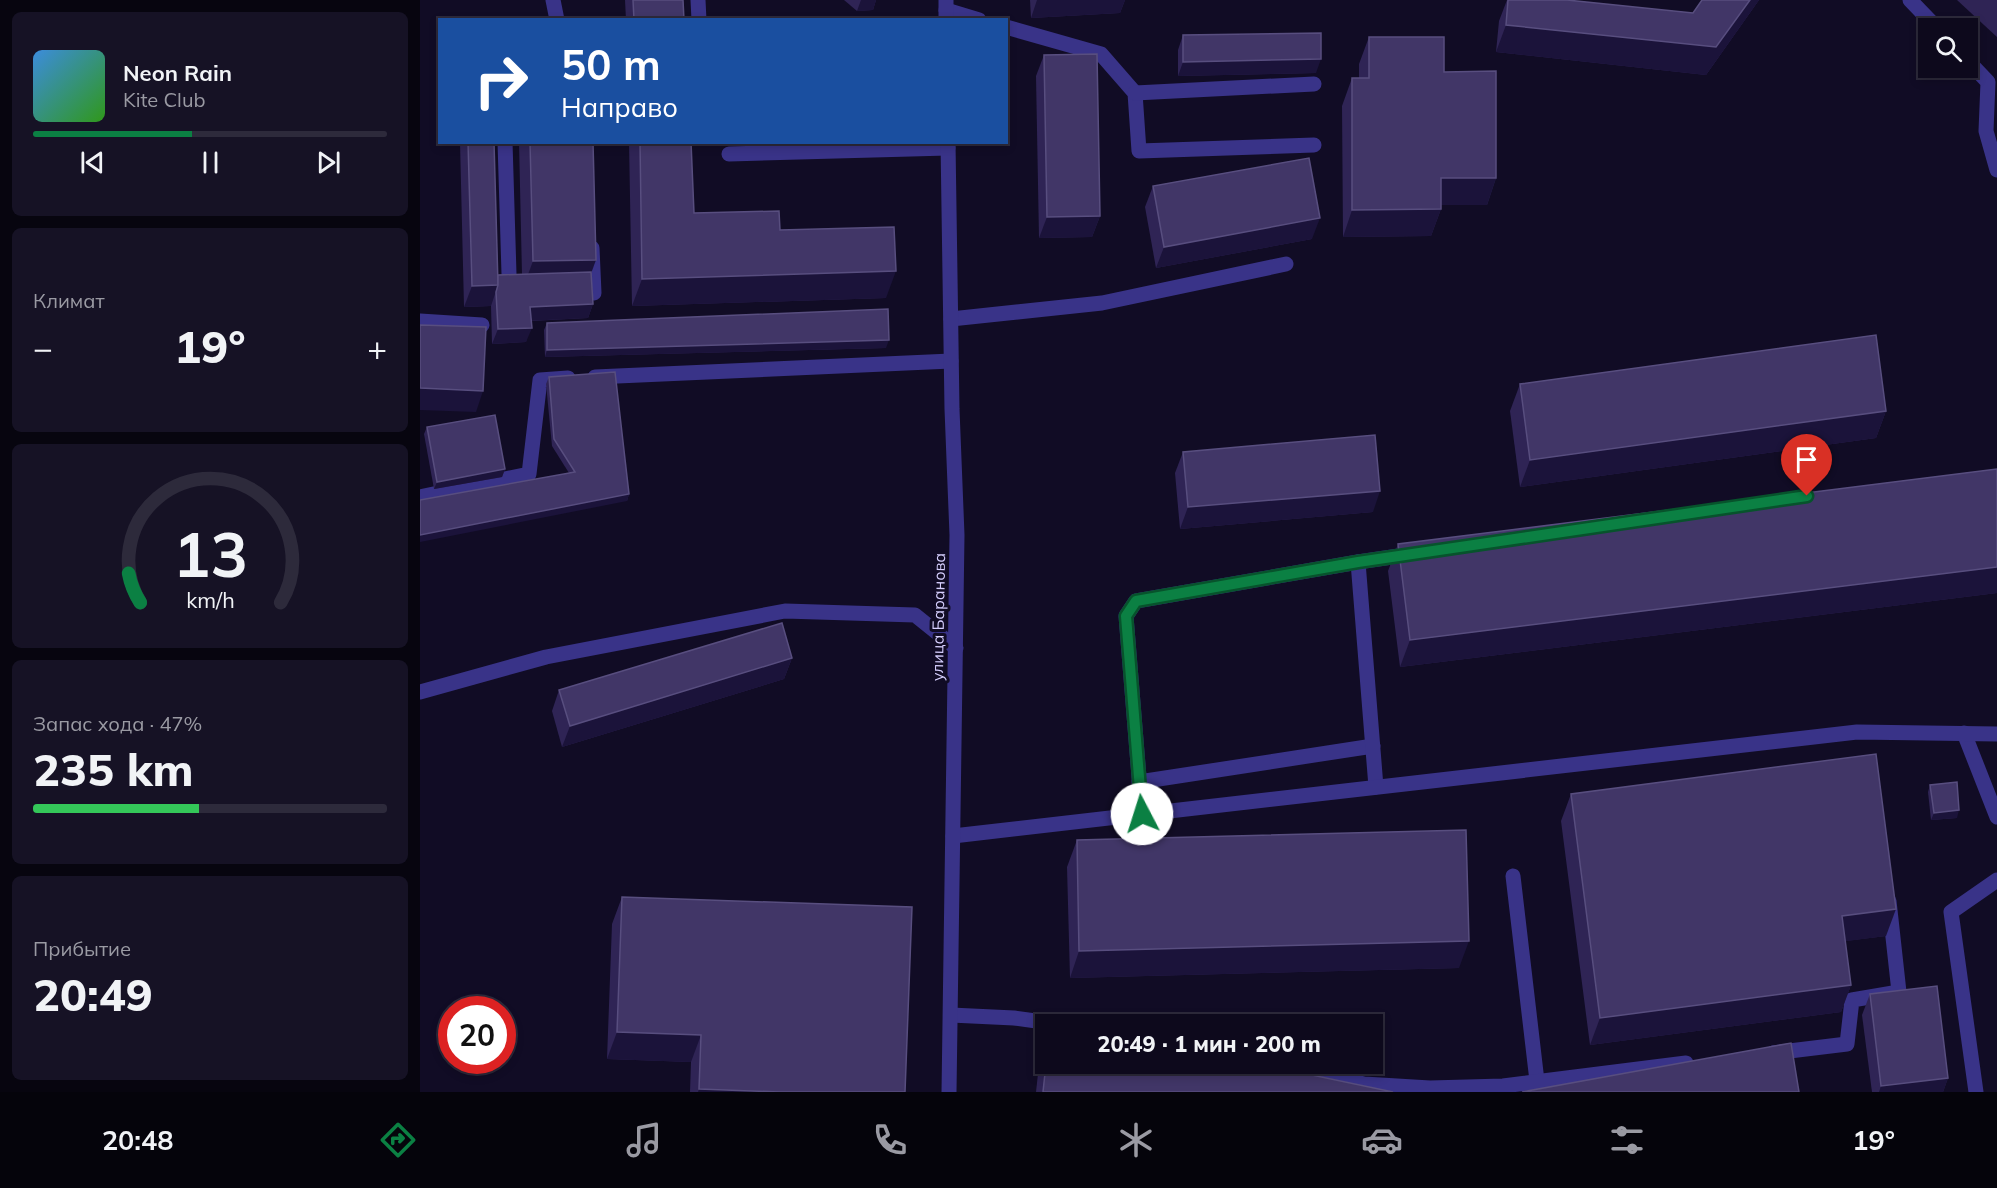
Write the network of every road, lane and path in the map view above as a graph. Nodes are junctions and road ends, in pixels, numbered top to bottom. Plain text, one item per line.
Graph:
1 (553, 0) edge
2 (698, 0) edge
3 (1910, 0) edge
4 (946, 10) edge
5 (558, 18) edge
6 (699, 18) edge
7 (972, 18) edge
8 (1927, 18) edge
9 (1008, 28) edge
10 (1978, 72) edge
11 (1314, 84) dead end
12 (1135, 93) junction
13 (505, 144) edge
14 (948, 145) edge
15 (1314, 145) dead end
16 (729, 154) dead end
17 (1997, 170) edge
18 (592, 235) edge
19 (1286, 264) dead end
20 (509, 274) edge
21 (594, 293) edge
22 (951, 319) junction
23 (420, 321) edge
24 (482, 325) edge
25 (951, 361) junction
26 (420, 497) edge
27 (1429, 551) edge
28 (1358, 562) junction
29 (956, 648) junction
30 (420, 692) edge
31 (1964, 733) junction
32 (1997, 734) edge
33 (1373, 746) junction
34 (1139, 782) junction
35 (1376, 787) junction
36 (1142, 814) junction
37 (1997, 817) edge
38 (953, 836) junction
39 (1513, 876) dead end
40 (1997, 880) edge
41 (1887, 887) edge
42 (951, 1015) junction
43 (1035, 1021) edge
44 (1763, 1054) edge
45 (1704, 1061) edge
46 (1323, 1074) edge
47 (1537, 1082) junction
48 (949, 1092) edge
49 (1976, 1092) edge

1 - 5 street
2 - 6 street
3 - 8 street
4 - 7 street
9 - 12 street
10 - 17 street
11 - 12 street
12 - 15 street
13 - 20 street
14 - 16 street
14 - 22 street, улица Баранова
18 - 21 street
19 - 22 street
22 - 25 street, улица Баранова
23 - 24 street
25 - 26 street
25 - 29 street, улица Баранова
27 - 28 street
28 - 33 street
28 - 34 street
29 - 30 street
29 - 38 street, улица Баранова
31 - 32 street
31 - 35 street
31 - 37 street
33 - 34 street
33 - 35 street
34 - 36 street
35 - 36 street
36 - 38 street
38 - 42 street, улица Баранова
39 - 47 street
40 - 49 street
41 - 44 street
42 - 43 street
42 - 48 street, улица Баранова
45 - 47 street
46 - 47 street

